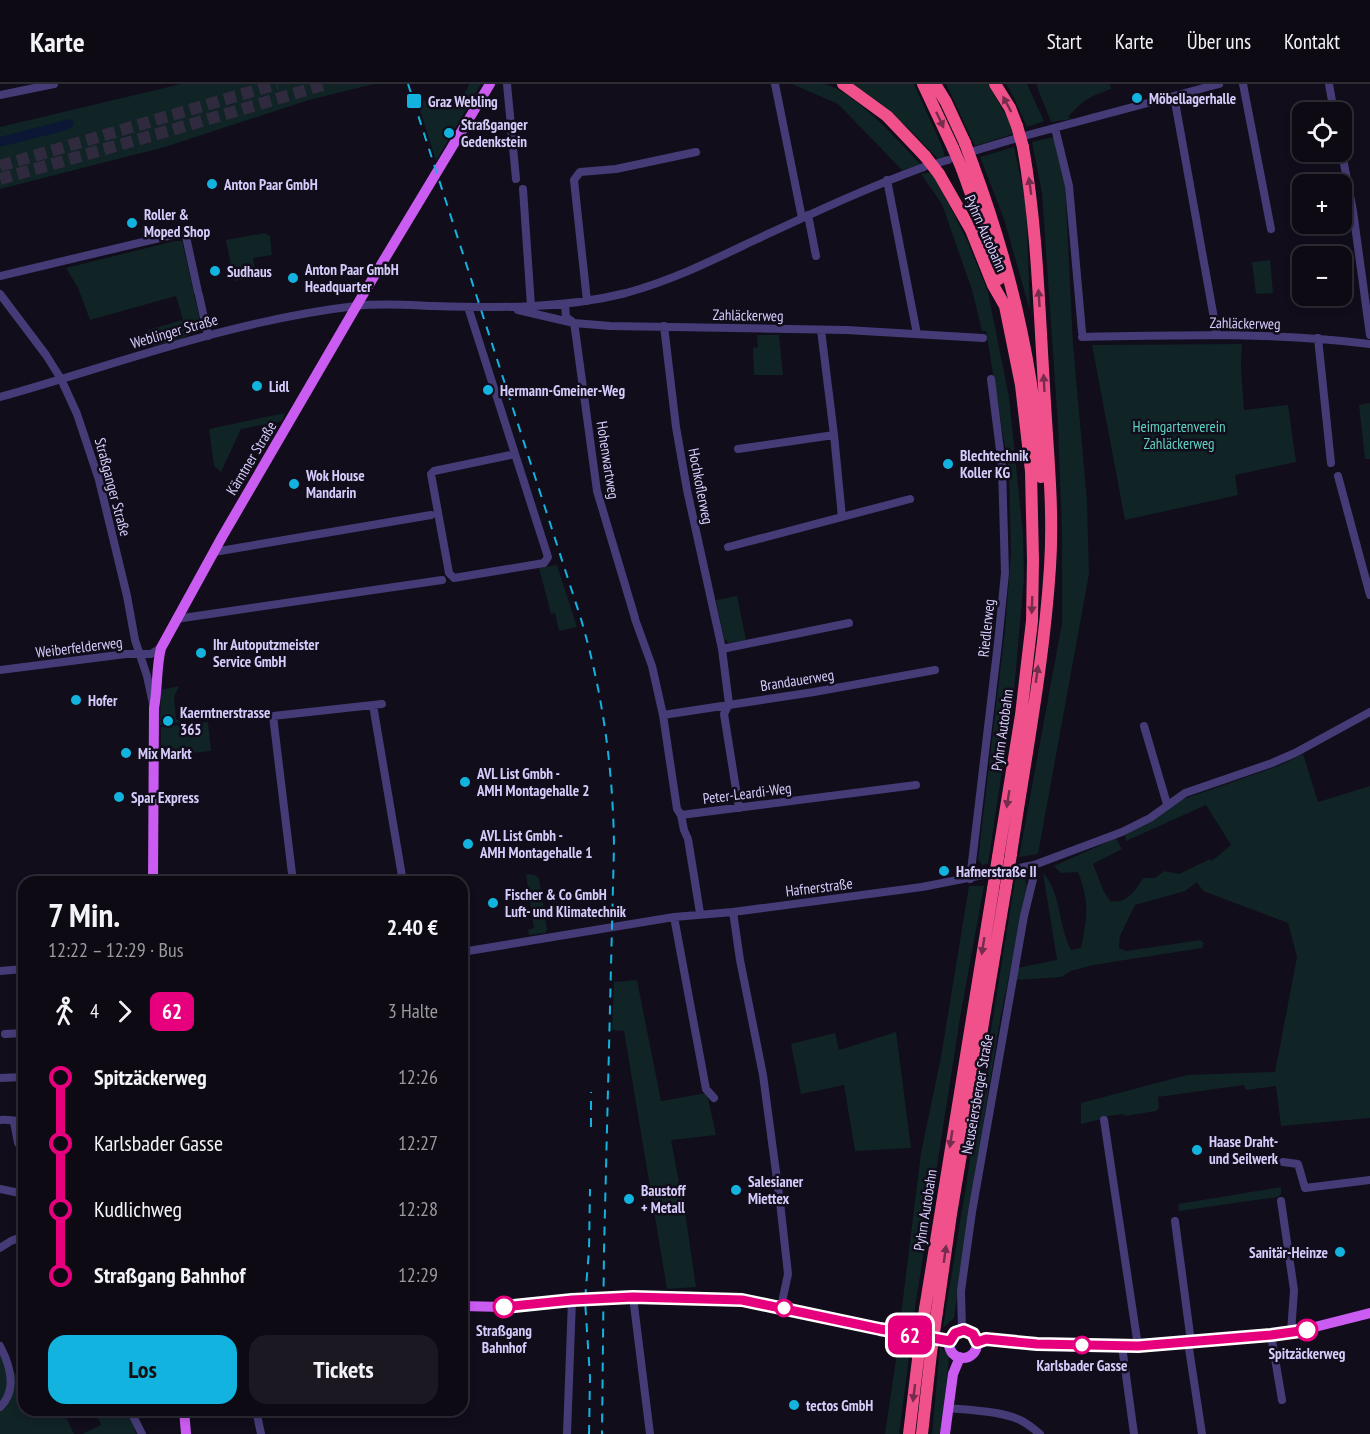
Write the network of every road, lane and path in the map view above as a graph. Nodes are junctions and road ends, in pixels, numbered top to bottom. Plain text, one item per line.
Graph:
1 (54, 84) edge
2 (490, 84) edge
3 (507, 84) edge
4 (775, 84) edge
5 (843, 84) edge
6 (923, 84) edge
7 (937, 84) edge
8 (995, 84) edge
9 (1219, 84) edge
10 (1243, 84) edge
11 (1329, 84) edge
12 (0, 95) edge
13 (1174, 96) junction
14 (1332, 102) edge
15 (1055, 128) junction
16 (1028, 135) dead end
17 (1019, 143) junction
18 (964, 147) junction
19 (696, 152) dead end
20 (948, 160) dead end
21 (924, 162) junction
22 (1344, 162) edge
23 (968, 167) junction
24 (939, 168) junction
25 (516, 179) dead end
26 (887, 180) junction
27 (523, 189) dead end
28 (805, 217) junction
29 (1271, 229) dead end
30 (816, 256) dead end
31 (0, 276) edge
32 (0, 294) edge
33 (587, 301) junction
34 (565, 305) junction
35 (358, 306) junction
36 (468, 306) junction
37 (531, 306) junction
38 (1005, 306) junction
39 (515, 307) junction
40 (574, 324) junction
41 (664, 326) junction
42 (821, 330) junction
43 (917, 334) junction
44 (1217, 335) junction
45 (1370, 335) edge
46 (208, 336) junction
47 (983, 338) dead end
48 (1318, 338) junction
49 (1370, 344) edge
50 (62, 378) junction
51 (992, 379) dead end
52 (0, 397) edge
53 (834, 435) junction
54 (738, 449) dead end
55 (515, 454) junction
56 (1331, 463) dead end
57 (1338, 476) dead end
58 (910, 499) dead end
59 (431, 515) dead end
60 (842, 517) junction
61 (728, 547) dead end
62 (214, 552) junction
63 (1366, 565) edge
64 (442, 580) dead end
65 (1370, 595) edge
66 (1045, 610) junction
67 (176, 619) junction
68 (849, 622) dead end
69 (161, 648) junction
70 (722, 649) junction
71 (140, 654) junction
72 (0, 670) edge
73 (935, 670) dead end
74 (729, 704) junction
75 (154, 708) junction
76 (1370, 712) edge
77 (663, 716) junction
78 (1144, 726) dead end
79 (916, 785) dead end
80 (1167, 804) junction
81 (739, 808) junction
82 (681, 815) junction
83 (1005, 856) junction
84 (1034, 865) junction
85 (153, 876) edge
86 (292, 876) edge
87 (402, 876) edge
88 (970, 879) junction
89 (733, 912) junction
90 (700, 913) junction
91 (674, 916) junction
92 (468, 951) edge
93 (18, 970) edge
94 (0, 971) edge
95 (18, 1033) edge
96 (5, 1034) dead end
97 (18, 1077) edge
98 (0, 1078) edge
99 (714, 1098) dead end
100 (0, 1120) edge
101 (1104, 1120) dead end
102 (18, 1121) edge
103 (14, 1122) junction
104 (18, 1143) edge
105 (1283, 1162) dead end
106 (1370, 1180) edge
107 (0, 1189) edge
108 (18, 1193) edge
109 (1281, 1201) dead end
110 (1175, 1221) dead end
111 (18, 1238) edge
112 (0, 1248) edge
113 (633, 1297) junction
114 (572, 1300) junction
115 (468, 1306) edge
116 (781, 1307) junction
117 (931, 1310) junction
118 (1370, 1313) edge
119 (962, 1330) junction
120 (1292, 1333) junction
121 (912, 1335) dead end
122 (1271, 1335) junction
123 (977, 1342) junction
124 (1190, 1342) junction
125 (0, 1346) edge
126 (1122, 1346) junction
127 (1138, 1346) junction
128 (925, 1352) junction
129 (960, 1357) junction
130 (1282, 1400) dead end
131 (0, 1407) edge
132 (948, 1408) junction
133 (133, 1416) edge
134 (184, 1416) edge
135 (257, 1416) edge
136 (142, 1434) edge
137 (186, 1434) edge
138 (261, 1434) edge
139 (567, 1434) edge
140 (650, 1434) edge
141 (909, 1434) edge
142 (922, 1434) edge
143 (945, 1434) edge
144 (1040, 1434) edge
145 (1134, 1434) edge
146 (1202, 1434) edge

1 - 12 street
2 - 35 main road, Kärntner Straße
3 - 25 street
4 - 28 street
5 - 21 highway, Pyhrn Autobahn
6 -> 18 highway
7 - 18 highway
17 -> 8 highway, Pyhrn Autobahn, bridge
9 - 13 street
10 - 29 street
11 - 14 street
13 - 15 street
13 - 44 street
15 - 16 street
15 - 44 street, Zahläckerweg
17 - 18 street
66 -> 17 highway, Pyhrn Autobahn
18 - 23 highway, bridge
19 - 33 street
20 - 24 street
21 - 24 highway, Pyhrn Autobahn, bridge
21 - 26 street
22 - 45 street
23 - 38 highway
23 - 66 highway
24 - 38 highway, Pyhrn Autobahn
26 - 28 street
26 - 43 street
27 - 37 street
28 - 30 street
28 - 33 street
31 - 46 street
32 - 50 street, Straßganger Straße
33 - 34 street
34 - 37 street
34 - 40 street, Hohenwartweg
35 - 36 street, Weblinger Straße
35 - 46 street, Weblinger Straße
35 - 62 main road, Kärntner Straße
36 - 39 street, Weblinger Straße
36 - 55 street
37 - 39 street
38 -> 83 highway, Pyhrn Autobahn
39 - 40 street, Zahläckerweg
40 - 41 street, Zahläckerweg
40 - 77 street, Hohenwartweg
41 - 42 street, Zahläckerweg
41 - 70 street, Hochkoflerweg
42 - 43 street, Zahläckerweg
42 - 53 street
43 - 47 street, Zahläckerweg
44 - 48 street, Zahläckerweg
46 - 50 street, Weblinger Straße
48 - 49 street, Zahläckerweg
48 - 56 street
50 - 52 street, Weblinger Straße
50 - 71 street, Straßganger Straße
51 - 88 street, Riedlerweg
53 - 54 street
53 - 60 street
55 - 55 street
57 - 63 street
58 - 60 street
59 - 62 street
60 - 61 street
62 - 67 main road, Kärntner Straße
63 - 65 street
64 - 67 street
83 -> 66 highway, Pyhrn Autobahn
67 - 69 main road, Kärntner Straße
68 - 70 street
69 - 71 street, Weiberfelderweg
69 - 75 main road, Kärntner Straße
70 - 74 street, Hochkoflerweg
71 - 72 street, Weiberfelderweg
71 - 75 street, Straßganger Straße
73 - 74 street, Brandauerweg
74 - 77 street, Brandauerweg
74 - 81 street, Hochkoflerweg
75 - 85 main road, Kärntner Straße
76 - 80 street, Hafnerstraße
77 - 82 street
78 - 80 street
79 - 81 street, Peter-Leardi-Weg
80 - 84 street, Hafnerstraße
81 - 82 street, Peter-Leardi-Weg
82 - 90 street
83 -> 117 highway, Pyhrn Autobahn, bridge
117 -> 83 highway, Pyhrn Autobahn, bridge
84 - 88 street, Hafnerstraße
84 - 119 street, Neuseiersberger Straße
86 - 87 street
88 - 89 street, Hafnerstraße
89 - 90 street, Hafnerstraße
89 - 116 street
90 - 91 street, Hafnerstraße
91 - 92 street, Hafnerstraße
91 - 99 street
93 - 94 street
95 - 96 street
97 - 98 street
100 - 103 street
101 - 127 street
102 - 103 street
103 - 104 street
105 - 106 street
107 - 108 street
109 - 120 street
110 - 124 street
111 - 112 street
113 - 114 main road
113 - 116 main road
113 - 140 street
114 - 115 main road
114 - 139 street
116 - 121 main road
117 - 128 highway, Pyhrn Autobahn, bridge
118 - 120 main road
119 - 123 main road
119 - 129 main road
120 - 122 main road
122 - 124 main road
122 - 130 street
123 - 126 main road
123 - 129 main road
124 - 127 main road
124 - 146 street
125 - 131 street
126 - 127 main road
126 - 145 street
128 -> 141 highway, Pyhrn Autobahn
128 - 142 highway, Pyhrn Autobahn
129 - 132 main road
132 - 143 main road
132 - 144 street
133 - 136 street
134 - 137 main road
135 - 138 street

